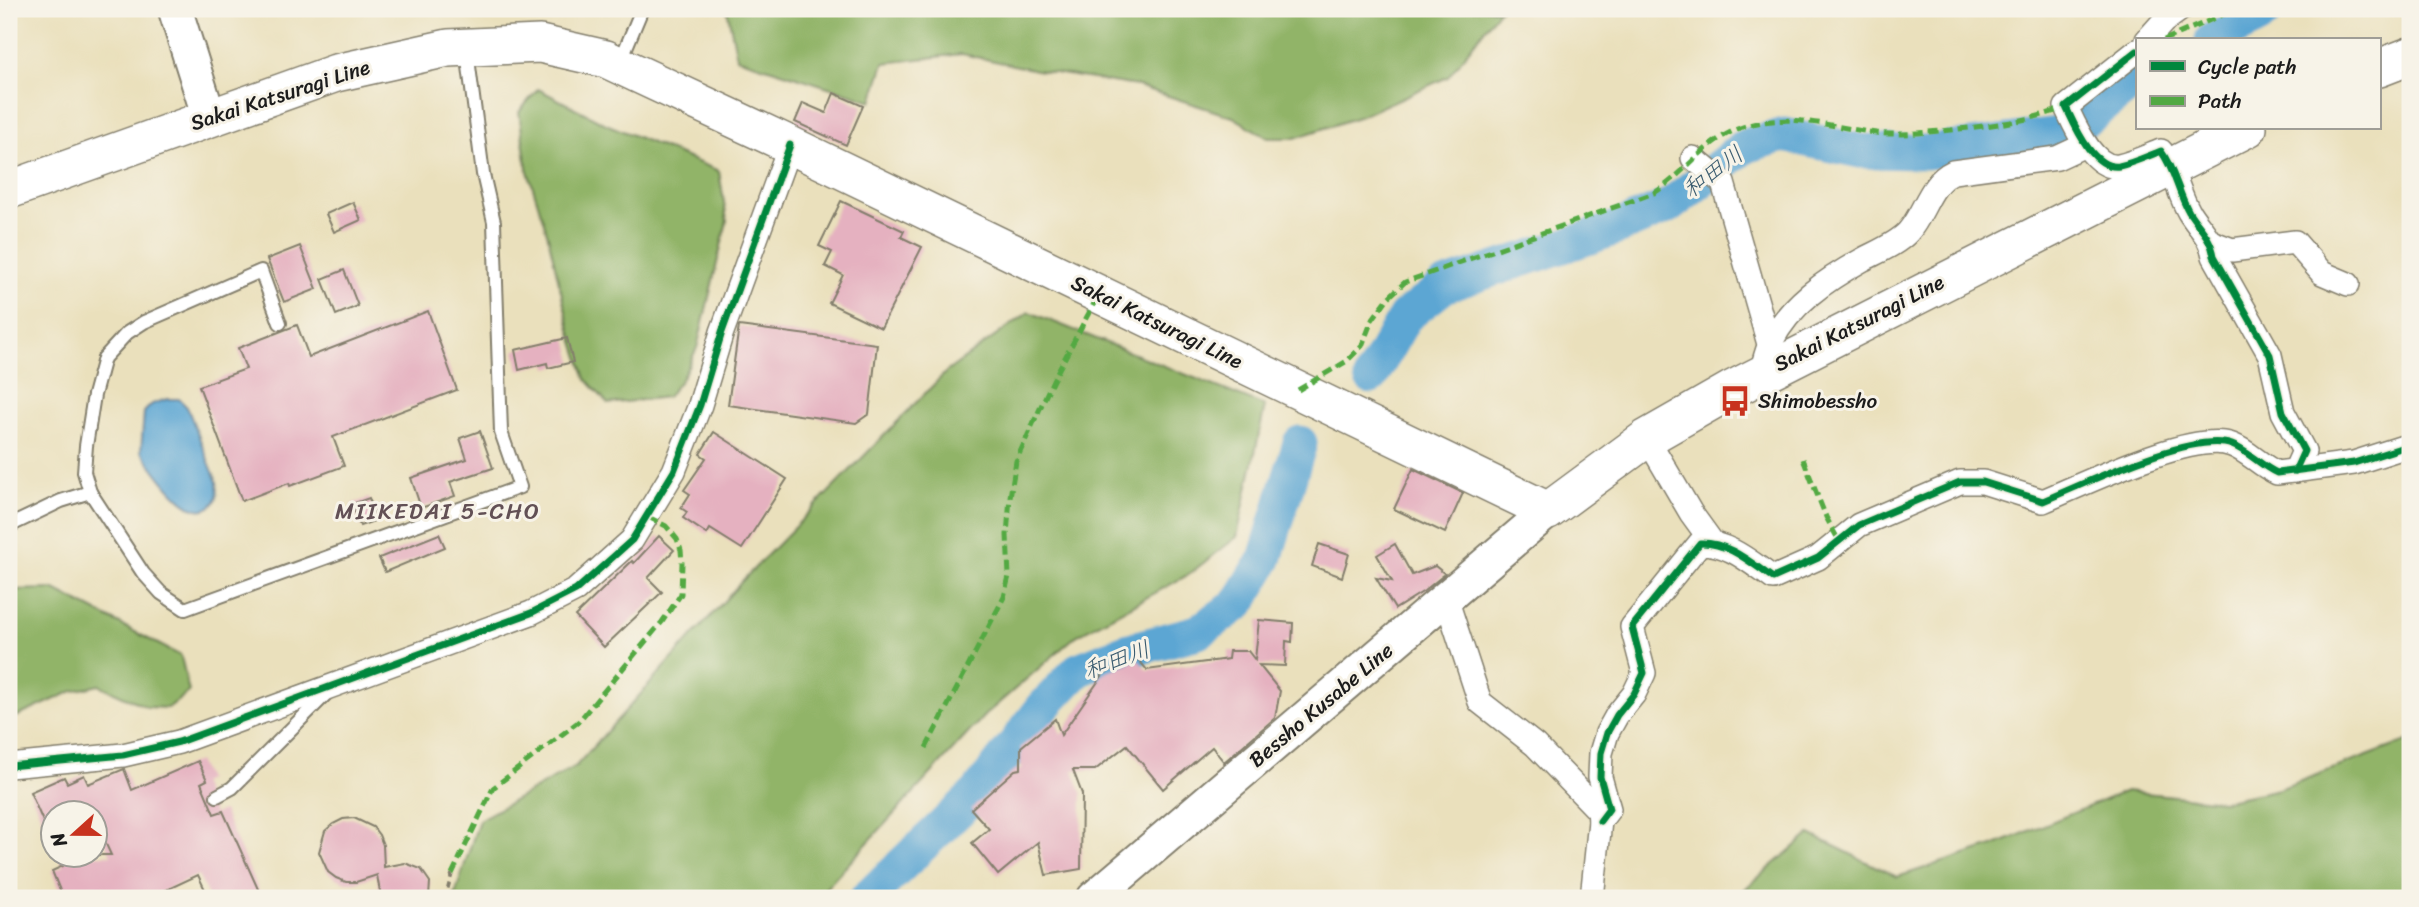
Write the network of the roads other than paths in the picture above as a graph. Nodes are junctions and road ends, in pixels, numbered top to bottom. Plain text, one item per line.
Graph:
1 (175, 9) edge
2 (642, 9) edge
3 (2181, 9) edge
4 (2149, 38) edge
5 (466, 47) junction
6 (2136, 52) edge
7 (2410, 57) edge
8 (619, 65) junction
9 (2380, 68) edge
10 (209, 117) junction
11 (2244, 130) edge
12 (790, 145) junction
13 (2085, 145) junction
14 (1693, 158) dead end
15 (2171, 165) junction
16 (9, 190) edge
17 (2211, 242) junction
18 (2348, 284) dead end
19 (280, 323) dead end
20 (1765, 358) junction
21 (1647, 438) junction
22 (2410, 445) edge
23 (2295, 471) junction
24 (90, 492) junction
25 (1548, 511) junction
26 (9, 526) edge
27 (1712, 542) junction
28 (1446, 598) junction
29 (334, 686) junction
30 (9, 766) edge
31 (217, 796) dead end
32 (1601, 821) junction
33 (1094, 898) edge
34 (1592, 898) edge

1 - 10 main road
2 - 8 lane
3 - 4 street
5 - 8 main road, Sakai Katsuragi Line
5 - 10 main road, Sakai Katsuragi Line
5 - 24 lane
6 - 13 street
7 - 9 main road
8 - 12 main road, Sakai Katsuragi Line
10 - 16 main road, Sakai Katsuragi Line
11 - 15 main road, Sakai Katsuragi Line
12 - 25 main road, Sakai Katsuragi Line
12 - 29 street
13 - 15 street
13 - 20 street
14 - 20 street
15 - 17 street
15 - 20 main road, Sakai Katsuragi Line
17 - 18 street
17 - 23 street
19 - 24 lane
20 - 21 main road, Sakai Katsuragi Line
21 - 25 main road, Sakai Katsuragi Line
21 - 27 street
22 - 23 street
23 - 27 street
24 - 26 lane
25 - 28 main road, Bessho Kusabe Line
27 - 32 street
28 - 32 street
28 - 33 main road, Bessho Kusabe Line
29 - 30 street
29 - 31 lane
32 - 34 street

